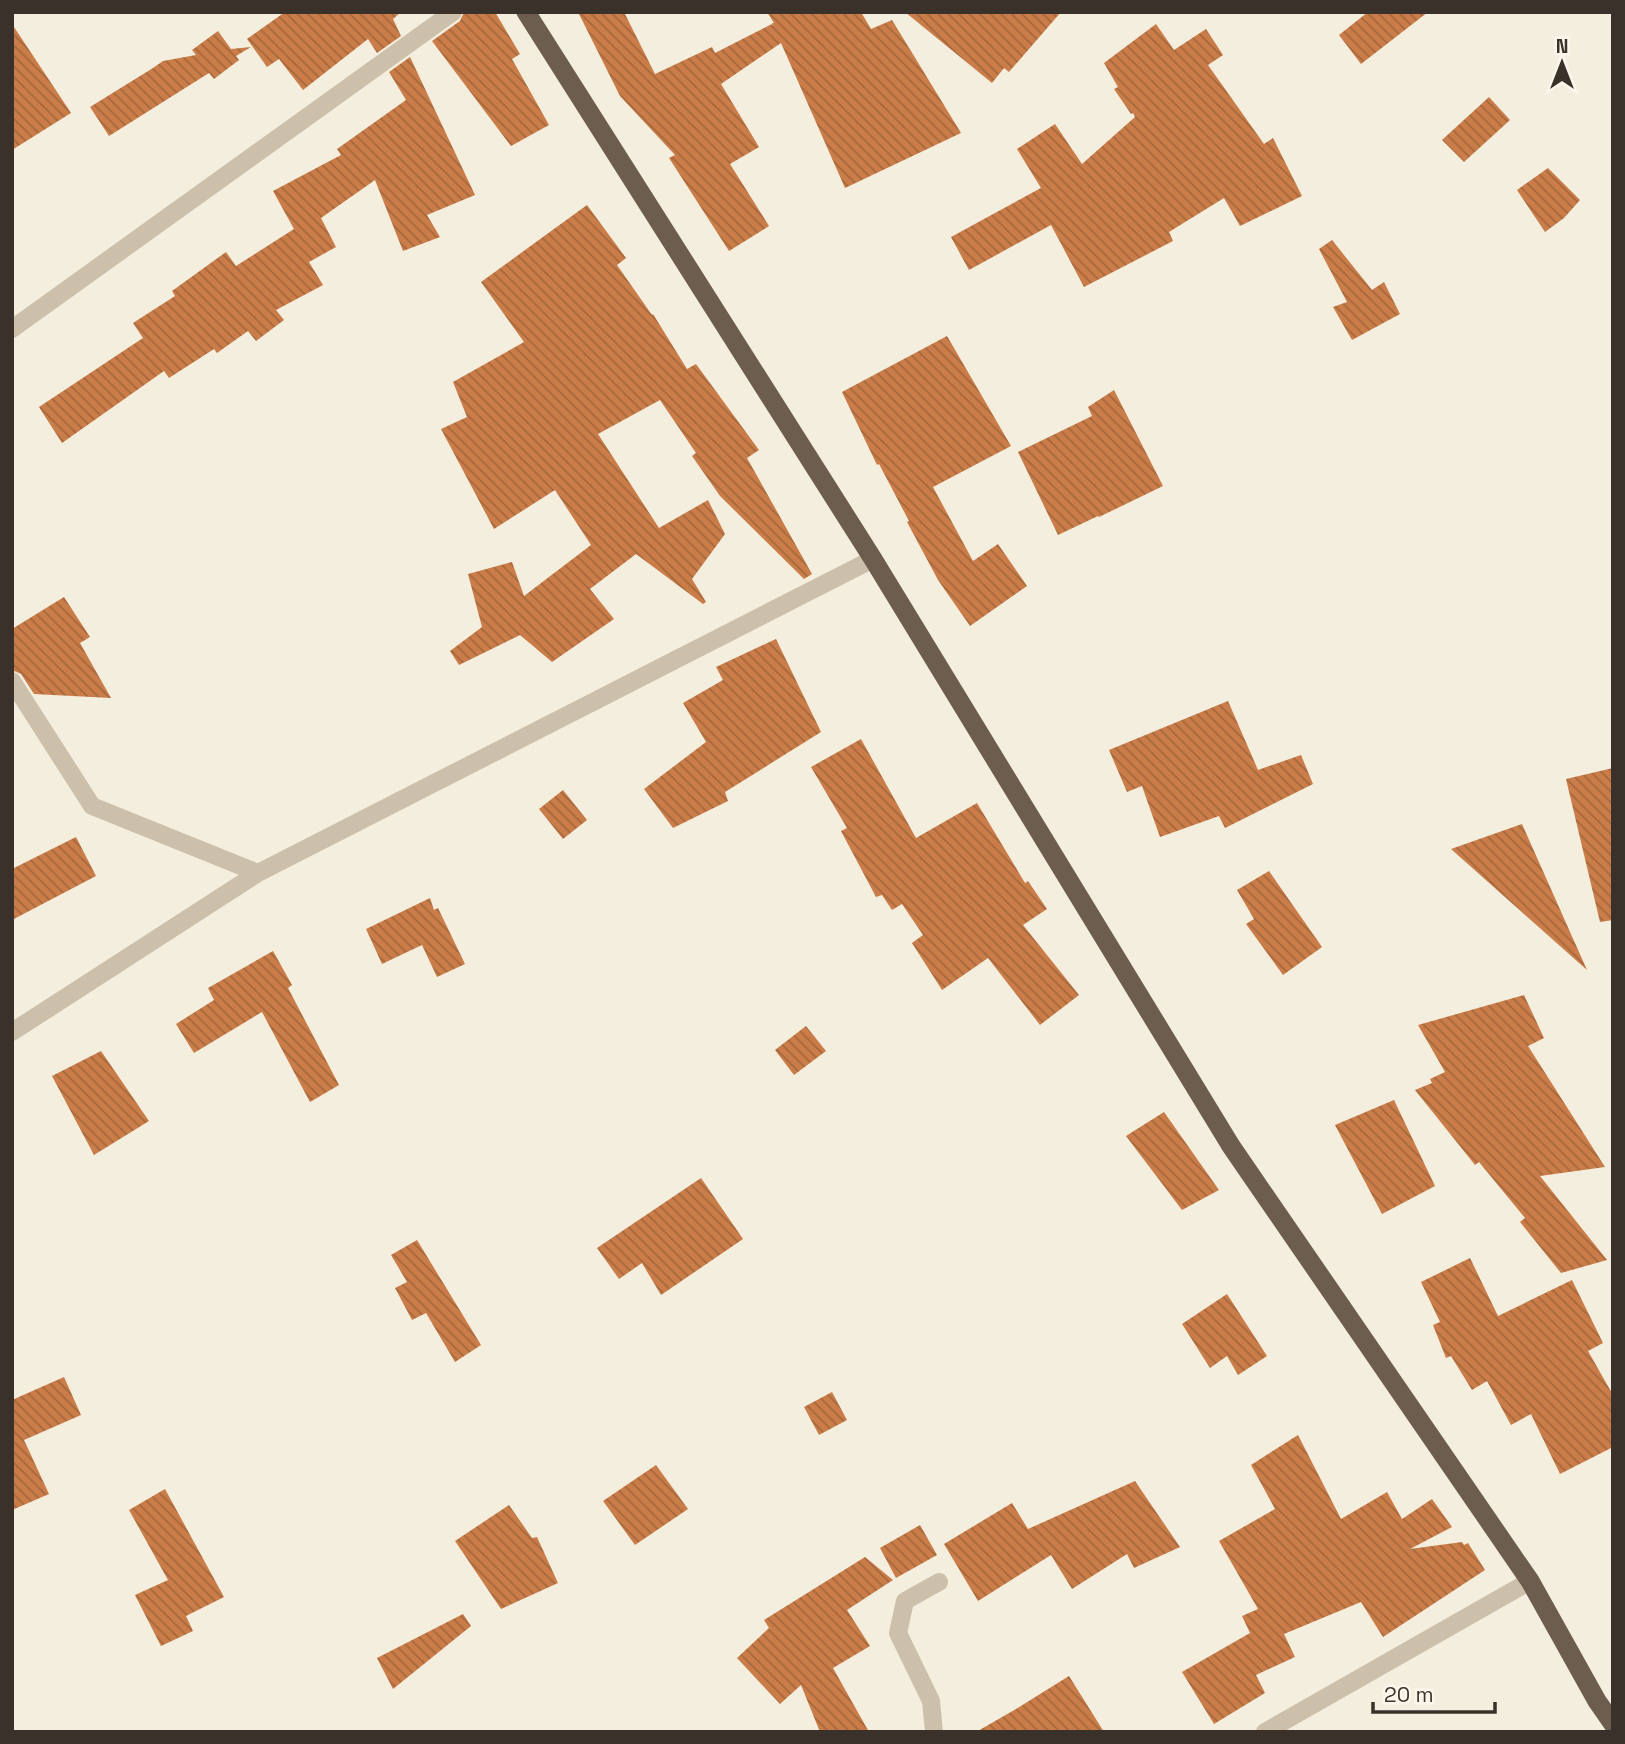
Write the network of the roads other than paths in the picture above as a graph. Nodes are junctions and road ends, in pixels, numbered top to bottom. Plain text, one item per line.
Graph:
1 (453, 12) edge
2 (526, 12) edge
3 (12, 328) edge
4 (873, 559) junction
5 (12, 681) edge
6 (258, 873) junction
7 (12, 1032) edge
8 (1530, 1581) junction
9 (939, 1582) dead end
10 (1613, 1724) edge
11 (934, 1732) edge
12 (1265, 1732) edge

1 - 3 street
2 - 4 highway
4 - 6 street
4 - 8 highway
5 - 6 street
6 - 7 street
8 - 10 highway
8 - 12 street
9 - 11 street

